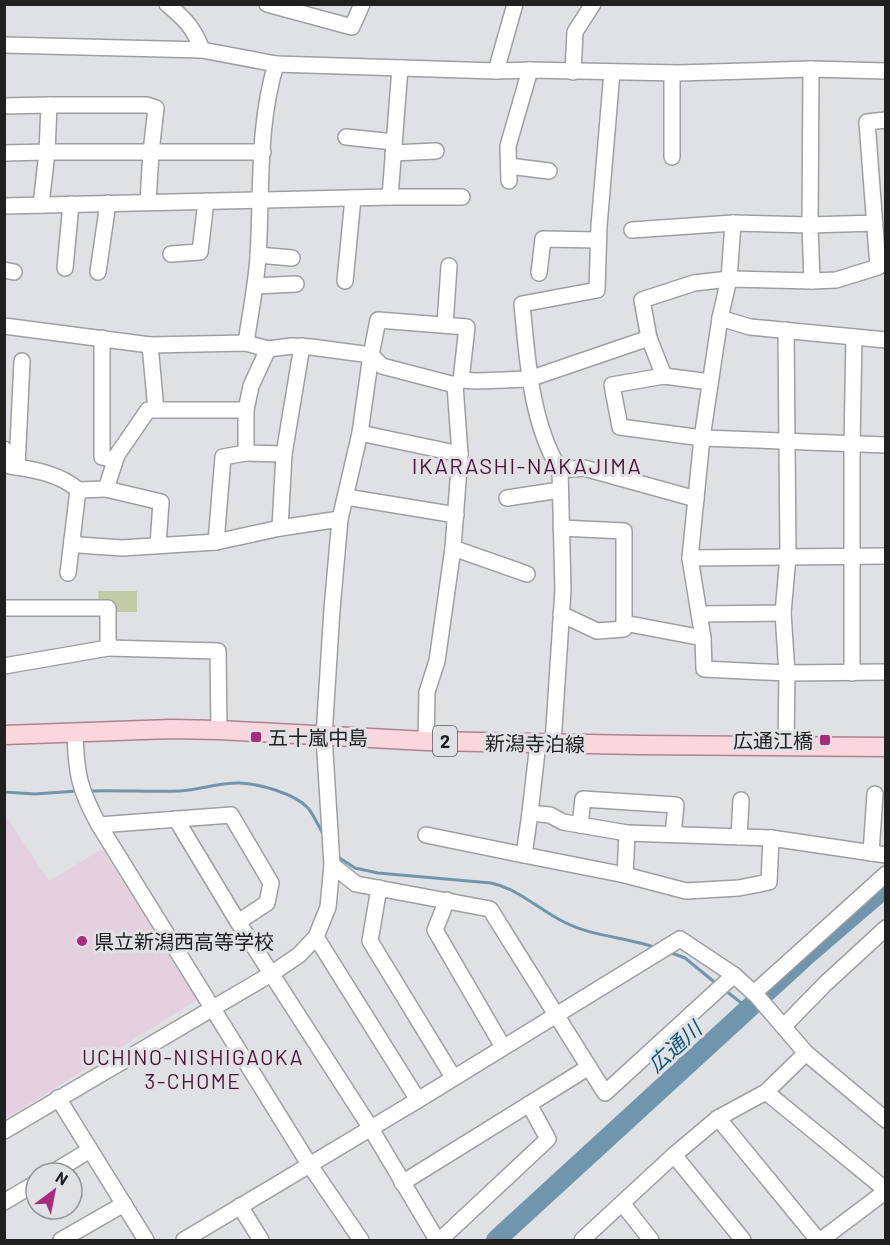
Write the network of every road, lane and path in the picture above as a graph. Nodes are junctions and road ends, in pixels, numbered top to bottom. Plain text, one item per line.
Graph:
1 (167, 4) edge
2 (267, 4) edge
3 (362, 4) edge
4 (515, 4) edge
5 (593, 4) edge
6 (4, 45) edge
7 (202, 50) junction
8 (276, 64) junction
9 (400, 68) junction
10 (811, 69) junction
11 (530, 70) junction
12 (496, 71) junction
13 (885, 71) edge
14 (573, 72) junction
15 (612, 72) junction
16 (672, 73) junction
17 (4, 105) edge
18 (50, 105) junction
19 (885, 120) edge
20 (346, 137) dead end
21 (394, 147) junction
22 (436, 151) dead end
23 (47, 152) junction
24 (151, 152) junction
25 (263, 152) junction
26 (4, 153) edge
27 (672, 157) dead end
28 (549, 171) dead end
29 (390, 197) junction
30 (462, 197) dead end
31 (353, 198) junction
32 (259, 199) junction
33 (206, 201) junction
34 (148, 202) junction
35 (108, 203) junction
36 (71, 204) junction
37 (41, 205) junction
38 (5, 210) edge
39 (733, 223) junction
40 (875, 223) junction
41 (810, 225) junction
42 (632, 230) dead end
43 (598, 240) junction
44 (171, 254) dead end
45 (258, 255) junction
46 (292, 258) dead end
47 (449, 267) dead end
48 (65, 268) dead end
49 (98, 272) dead end
50 (539, 273) dead end
51 (729, 279) junction
52 (812, 281) junction
53 (345, 282) dead end
54 (296, 284) dead end
55 (255, 286) junction
56 (720, 318) junction
57 (445, 325) junction
58 (4, 326) edge
59 (786, 330) junction
60 (854, 337) junction
61 (102, 338) junction
62 (650, 338) junction
63 (885, 340) edge
64 (246, 343) junction
65 (150, 345) junction
66 (302, 346) junction
67 (268, 349) junction
68 (371, 355) junction
69 (22, 361) dead end
70 (664, 376) junction
71 (529, 378) junction
72 (458, 382) junction
73 (710, 382) junction
74 (156, 410) junction
75 (246, 410) junction
76 (360, 433) junction
77 (702, 438) junction
78 (787, 442) junction
79 (852, 444) junction
80 (885, 445) edge
81 (4, 449) edge
82 (246, 453) junction
83 (284, 454) junction
84 (460, 454) junction
85 (115, 460) junction
86 (17, 467) junction
87 (560, 470) junction
88 (106, 489) junction
89 (78, 490) junction
90 (560, 490) junction
91 (346, 497) junction
92 (507, 498) dead end
93 (696, 499) junction
94 (456, 515) junction
95 (340, 519) junction
96 (280, 528) junction
97 (561, 528) junction
98 (72, 540) junction
99 (216, 543) junction
100 (159, 545) junction
101 (453, 548) junction
102 (788, 556) junction
103 (853, 556) junction
104 (885, 556) edge
105 (690, 558) junction
106 (68, 573) dead end
107 (527, 574) dead end
108 (4, 608) edge
109 (783, 613) junction
110 (561, 614) junction
111 (700, 614) junction
112 (624, 624) junction
113 (703, 638) junction
114 (108, 648) junction
115 (4, 666) edge
116 (885, 672) edge
117 (787, 673) junction
118 (852, 673) junction
119 (219, 730) junction
120 (75, 732) junction
121 (4, 735) edge
122 (324, 736) junction
123 (426, 741) junction
124 (545, 743) junction
125 (786, 746) junction
126 (885, 747) edge
127 (875, 794) dead end
128 (741, 800) dead end
129 (530, 813) junction
130 (176, 819) junction
131 (99, 825) junction
132 (580, 825) junction
133 (627, 833) junction
134 (673, 834) junction
135 (426, 835) dead end
136 (739, 837) junction
137 (771, 838) junction
138 (878, 854) edge
139 (524, 855) junction
140 (332, 866) junction
141 (885, 874) edge
142 (625, 875) junction
143 (379, 888) junction
144 (447, 900) junction
145 (238, 922) junction
146 (885, 928) edge
147 (316, 937) junction
148 (271, 974) junction
149 (734, 975) junction
150 (756, 995) junction
151 (213, 1007) junction
152 (556, 1014) junction
153 (782, 1024) junction
154 (503, 1047) junction
155 (806, 1053) junction
156 (589, 1067) junction
157 (453, 1077) junction
158 (766, 1092) junction
159 (58, 1098) junction
160 (418, 1100) junction
161 (529, 1104) junction
162 (718, 1118) junction
163 (885, 1120) edge
164 (370, 1127) junction
165 (4, 1131) edge
166 (90, 1150) junction
167 (674, 1155) junction
168 (72, 1161) edge
169 (309, 1164) junction
170 (402, 1183) junction
171 (24, 1190) edge
172 (885, 1191) edge
173 (4, 1202) edge
174 (622, 1203) junction
175 (124, 1204) junction
176 (240, 1206) junction
177 (61, 1240) edge
178 (146, 1240) edge
179 (184, 1240) edge
180 (261, 1240) edge
181 (361, 1240) edge
182 (439, 1240) edge
183 (582, 1240) edge
184 (651, 1240) edge
185 (743, 1240) edge
186 (820, 1240) edge

1 - 7 street
2 - 3 street
4 - 12 street
5 - 14 street
6 - 7 street
7 - 8 street
8 - 9 street
8 - 25 street
9 - 12 street
9 - 21 street
10 - 13 street
10 - 16 street
10 - 41 street
11 - 12 street
11 - 14 street
11 - 28 street
14 - 15 street
15 - 16 street
15 - 43 street
16 - 27 street
17 - 18 street
18 - 23 street
18 - 24 street
19 - 40 street
20 - 21 street
21 - 22 street
21 - 29 street
23 - 24 street
23 - 26 street
23 - 37 street
24 - 25 street
24 - 34 street
25 - 32 street
29 - 30 street
29 - 31 street
31 - 32 street
31 - 53 street
32 - 33 street
32 - 45 street
33 - 34 street
33 - 44 street
34 - 35 street
35 - 36 street
35 - 49 street
36 - 37 street
36 - 48 street
37 - 38 street
39 - 41 street
39 - 42 street
39 - 51 street
40 - 41 street
40 - 52 street
41 - 52 street
43 - 50 street
43 - 71 street
45 - 46 street
45 - 55 street
47 - 57 street
51 - 52 street
51 - 56 street
51 - 62 street
54 - 55 street
55 - 64 street
56 - 59 street
56 - 73 street
57 - 68 street
57 - 72 street
58 - 61 street
59 - 60 street
59 - 78 street
60 - 63 street
60 - 79 street
61 - 65 street
61 - 85 street
62 - 70 street
62 - 71 street
64 - 65 street
64 - 67 street
65 - 74 street
66 - 67 street
66 - 68 street
66 - 83 street
67 - 75 street
68 - 72 street
68 - 76 street
69 - 86 street
70 - 73 street
70 - 77 street
71 - 72 street
71 - 87 street
72 - 84 street
73 - 77 street
74 - 75 street
74 - 85 street
75 - 82 street
76 - 84 street
76 - 91 street
77 - 78 street
77 - 93 street
78 - 79 street
78 - 102 street
79 - 80 street
79 - 103 street
81 - 86 street
82 - 83 street
82 - 99 street
83 - 96 street
84 - 94 street
85 - 88 street
86 - 89 street
87 - 90 street
87 - 93 street
88 - 89 street
88 - 100 street
89 - 98 street
90 - 92 street
90 - 97 street
91 - 94 street
91 - 95 street
93 - 105 street
94 - 101 street
95 - 96 street
95 - 122 street
96 - 99 street
97 - 110 street
97 - 112 street
98 - 100 street
98 - 106 street
99 - 100 street
101 - 107 street
101 - 123 street
102 - 103 street
102 - 105 street
102 - 109 street
103 - 104 street
103 - 118 street
105 - 111 street
108 - 114 street
109 - 111 street
109 - 117 street
110 - 112 street
110 - 124 street
111 - 113 street
112 - 113 street
113 - 117 street
114 - 115 street
114 - 119 street
116 - 118 street
117 - 118 street
117 - 125 street
119 - 120 main road, 新潟寺泊線 / 2
119 - 122 main road, 新潟寺泊線 / 2
120 - 121 main road, 新潟寺泊線 / 2
120 - 131 street
122 - 123 main road, 新潟寺泊線 / 2
122 - 140 street
123 - 124 main road, 新潟寺泊線 / 2
124 - 125 main road, 新潟寺泊線 / 2
124 - 129 street
125 - 126 main road, 新潟寺泊線 / 2
127 - 138 street
128 - 136 street
129 - 132 street
129 - 139 street
130 - 131 street
130 - 145 street
130 - 145 street
131 - 151 street
132 - 133 street
132 - 134 street
133 - 134 street
133 - 142 street
134 - 136 street
135 - 139 street
136 - 137 street
137 - 138 street
137 - 142 street
139 - 142 street
140 - 143 street
140 - 147 street
141 - 150 street
143 - 144 street
143 - 157 street
144 - 152 street
144 - 154 street
145 - 148 street
146 - 153 street
147 - 148 street
147 - 160 street
148 - 151 street
148 - 164 street
149 - 150 street
149 - 152 street
149 - 156 street
150 - 153 street
151 - 159 street
151 - 169 street
152 - 154 street
152 - 156 street
153 - 155 street
154 - 157 street
155 - 158 street
155 - 163 street
156 - 161 street
157 - 160 street
158 - 162 street
158 - 172 street
159 - 165 street
159 - 166 street
160 - 164 street
161 - 170 street
161 - 182 street
162 - 167 street
162 - 186 street
164 - 169 street
164 - 170 street
166 - 168 street
166 - 175 street
167 - 174 street
167 - 185 street
169 - 176 street
169 - 181 street
170 - 182 street
171 - 173 street
172 - 186 street
174 - 183 street
174 - 184 street
175 - 177 street
175 - 178 street
176 - 179 street
176 - 180 street

